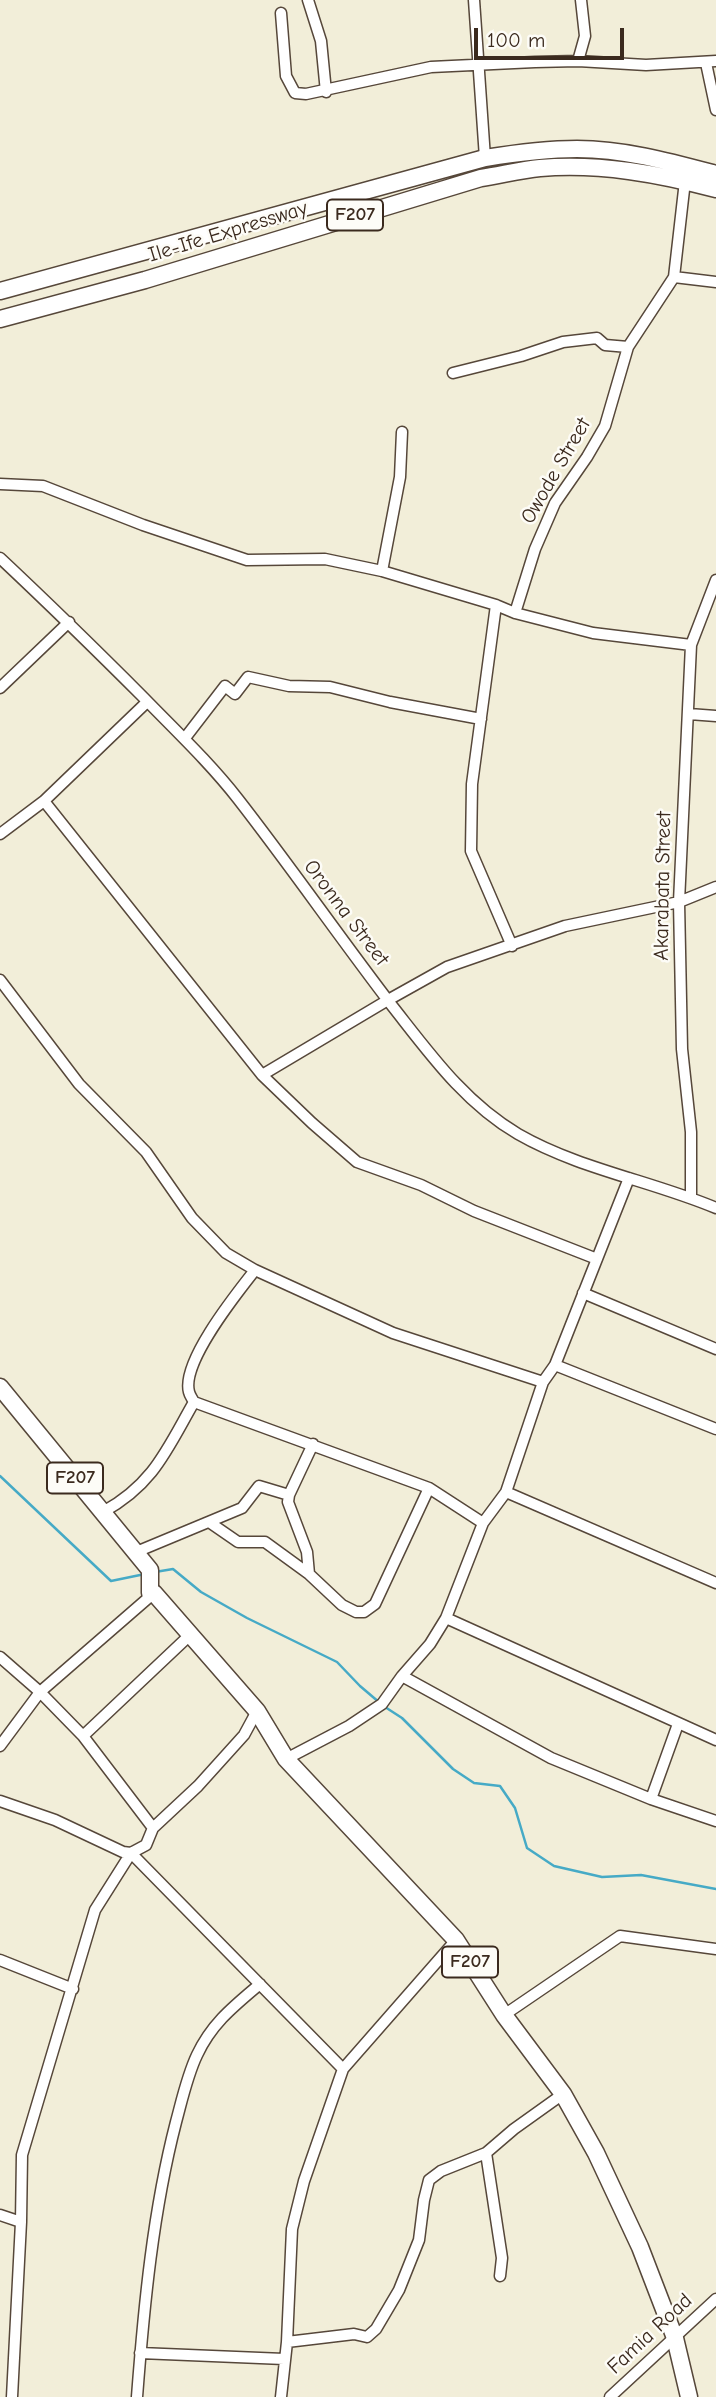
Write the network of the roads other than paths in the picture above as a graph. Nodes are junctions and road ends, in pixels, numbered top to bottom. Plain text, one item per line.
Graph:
1 (308, 0) edge
2 (474, 0) edge
3 (581, 0) edge
4 (281, 13) dead end
5 (578, 61) junction
6 (711, 62) edge
7 (480, 64) junction
8 (326, 92) junction
9 (716, 110) edge
10 (485, 158) junction
11 (716, 174) edge
12 (685, 181) junction
13 (716, 189) edge
14 (674, 276) junction
15 (716, 282) edge
16 (0, 291) edge
17 (0, 319) edge
18 (628, 347) junction
19 (453, 373) dead end
20 (402, 432) dead end
21 (0, 484) edge
22 (0, 558) edge
23 (382, 571) junction
24 (716, 580) edge
25 (496, 605) junction
26 (515, 613) junction
27 (69, 622) junction
28 (691, 645) junction
29 (0, 688) edge
30 (147, 702) junction
31 (689, 714) junction
32 (716, 716) edge
33 (481, 719) junction
34 (185, 738) junction
35 (44, 801) junction
36 (0, 834) edge
37 (716, 887) edge
38 (679, 902) junction
39 (512, 946) junction
40 (0, 980) edge
41 (388, 1000) junction
42 (262, 1075) junction
43 (629, 1178) junction
44 (691, 1198) junction
45 (716, 1208) edge
46 (597, 1259) junction
47 (255, 1270) junction
48 (583, 1293) junction
49 (716, 1349) edge
50 (555, 1364) junction
51 (543, 1382) junction
52 (0, 1387) edge
53 (194, 1402) junction
54 (716, 1429) edge
55 (313, 1444) junction
56 (429, 1489) junction
57 (506, 1492) junction
58 (289, 1495) junction
59 (103, 1511) junction
60 (209, 1522) junction
61 (483, 1523) junction
62 (138, 1557) junction
63 (309, 1574) junction
64 (716, 1583) edge
65 (152, 1593) junction
66 (446, 1618) junction
67 (191, 1634) junction
68 (0, 1657) edge
69 (402, 1676) junction
70 (40, 1692) junction
71 (257, 1711) junction
72 (678, 1724) junction
73 (83, 1736) junction
74 (716, 1740) edge
75 (0, 1746) edge
76 (286, 1759) junction
77 (651, 1799) junction
78 (0, 1801) edge
79 (716, 1821) edge
80 (153, 1828) junction
81 (131, 1853) junction
82 (456, 1940) junction
83 (716, 1949) edge
84 (0, 1960) edge
85 (260, 1984) junction
86 (73, 1989) junction
87 (504, 2015) junction
88 (343, 2069) junction
89 (563, 2094) junction
90 (486, 2153) junction
91 (0, 2215) edge
92 (21, 2222) junction
93 (500, 2276) dead end
94 (716, 2299) edge
95 (675, 2338) junction
96 (287, 2342) junction
97 (140, 2353) junction
98 (284, 2359) junction
99 (9, 2396) edge
100 (137, 2397) edge
101 (281, 2397) edge
102 (610, 2397) edge
103 (690, 2397) edge

1 - 8 street
2 - 7 street
3 - 5 street
4 - 8 street
5 - 6 street
5 - 7 street
6 - 9 street
7 - 8 street
7 - 10 street
10 - 11 main road, Ile-Ife Expressway / F207
10 - 16 main road, Ile-Ife Expressway / F207
12 - 13 main road, Ile-Ife Expressway / F207
12 - 14 street, Owode Street
12 - 17 main road, Ile-Ife Expressway / F207
14 - 15 street
14 - 18 street, Owode Street
18 - 19 street
18 - 26 street, Owode Street
20 - 23 street
21 - 23 street
22 - 27 street, Oronna Street
23 - 25 street
24 - 28 street, Akarabata Street
25 - 26 street
25 - 33 street
26 - 28 street
27 - 29 street
27 - 30 street, Oronna Street
28 - 31 street, Akarabata Street
30 - 34 street, Oronna Street
30 - 35 street
31 - 32 street
31 - 38 street, Akarabata Street
33 - 34 street
33 - 39 street
34 - 41 street, Oronna Street
35 - 36 street
35 - 42 street
37 - 38 street
38 - 39 street
38 - 44 street, Akarabata Street
39 - 41 street
40 - 47 street
41 - 42 street
41 - 43 street, Oronna Street
42 - 46 street
43 - 44 street, Oronna Street
43 - 46 street
44 - 45 street, Oronna Street
46 - 48 street
47 - 51 street
47 - 53 street
48 - 49 street
48 - 50 street
50 - 51 street
50 - 54 street
51 - 57 street
52 - 59 main road, F207
53 - 55 street
53 - 59 street
55 - 56 street
55 - 58 street
56 - 61 street
56 - 63 street
57 - 61 street
57 - 64 street
58 - 60 street
58 - 63 street
59 - 62 main road, F207
60 - 62 street
60 - 63 street
61 - 66 street
62 - 65 main road, F207
65 - 67 main road, F207
65 - 70 street
66 - 69 street
66 - 72 street
67 - 71 main road, F207
67 - 73 street
68 - 70 street
69 - 76 street
69 - 77 street
70 - 73 street
70 - 75 street
71 - 76 main road, F207
71 - 80 street
72 - 74 street
72 - 77 street
73 - 80 street
76 - 82 main road, F207
77 - 79 street
78 - 81 street
80 - 81 street
81 - 85 street
81 - 86 street
82 - 87 main road, F207
82 - 88 street
83 - 87 street
84 - 86 street
85 - 88 street
85 - 97 street
86 - 92 street
87 - 89 main road, F207
88 - 96 street
89 - 90 street
89 - 95 main road, F207
90 - 93 street
90 - 96 street
91 - 92 street
92 - 99 street
94 - 95 street, Famia Road
95 - 102 street, Famia Road
95 - 103 main road, F207
96 - 98 street
97 - 98 street
97 - 100 street
98 - 101 street

